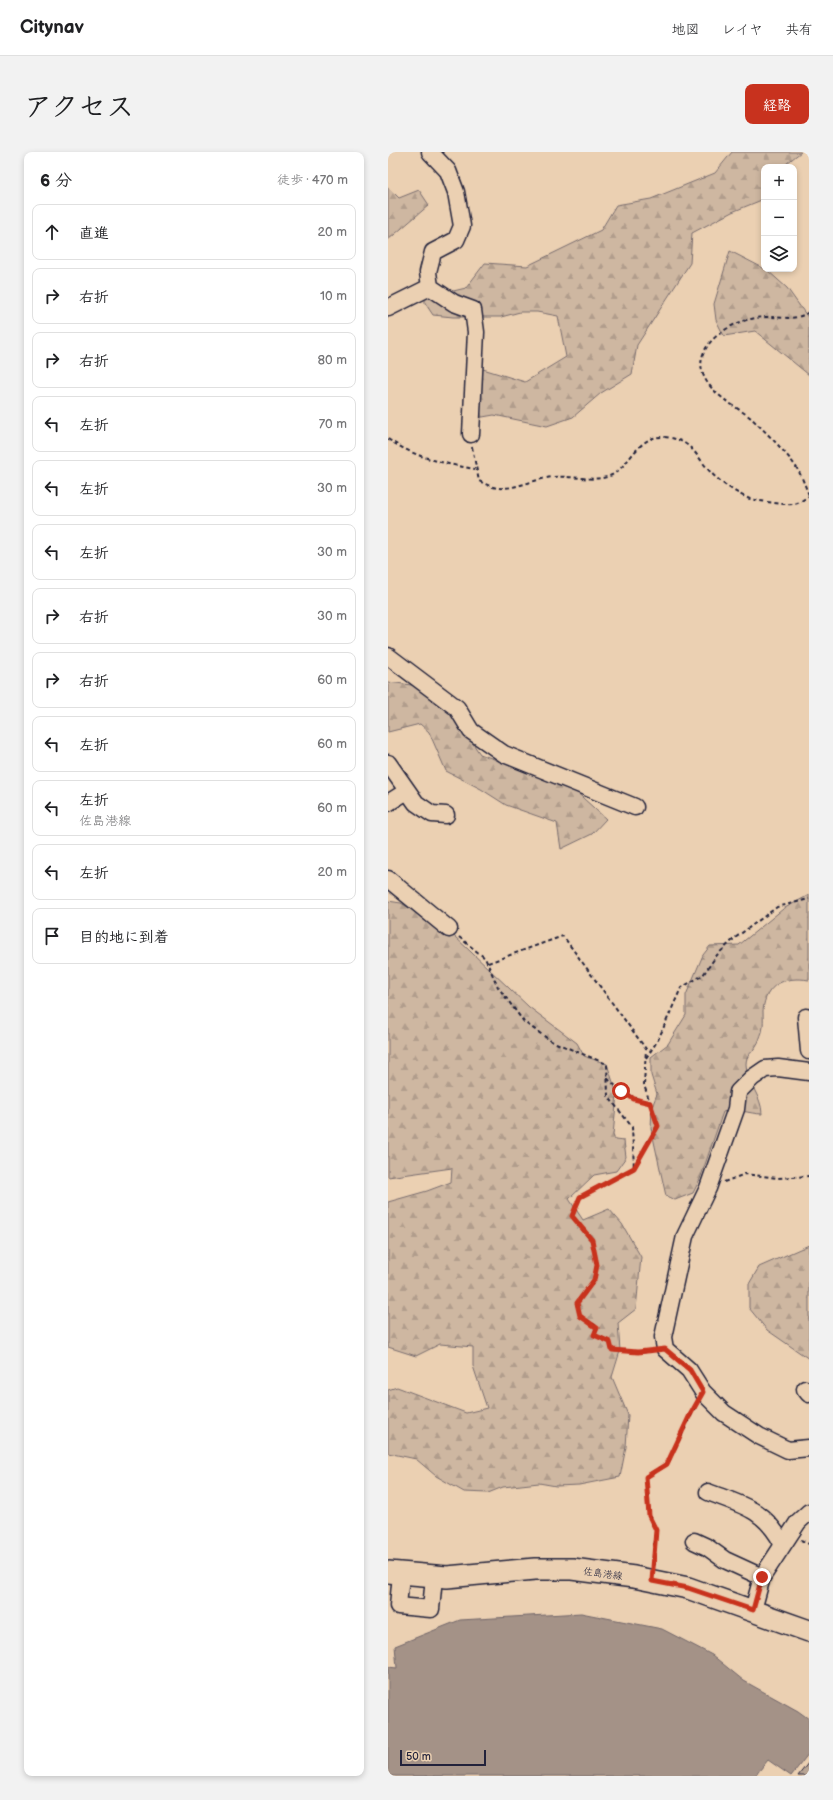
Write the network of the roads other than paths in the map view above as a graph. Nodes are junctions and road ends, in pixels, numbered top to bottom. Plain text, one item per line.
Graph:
1 (430, 152) edge
2 (430, 287) junction
3 (388, 308) edge
4 (471, 434) road end
5 (388, 656) edge
6 (388, 763) edge
7 (407, 792) junction
8 (388, 803) edge
9 (635, 807) dead end
10 (446, 815) dead end
11 (388, 879) edge
12 (449, 929) road end
13 (806, 1017) dead end
14 (809, 1051) edge
15 (809, 1072) edge
16 (809, 1448) edge
17 (708, 1492) dead end
18 (809, 1512) edge
19 (694, 1541) dead end
20 (782, 1543) junction
21 (395, 1573) edge
22 (434, 1577) junction
23 (762, 1577) junction
24 (753, 1610) junction
25 (809, 1631) edge

1 - 2 street
2 - 3 street
2 - 4 street
5 - 9 street
6 - 7 street
7 - 8 street
7 - 10 street
11 - 12 street
13 - 14 street
15 - 16 street
17 - 20 street
18 - 20 street
19 - 23 street
20 - 23 street
21 - 22 main road, 佐島港線
21 - 22 street
22 - 24 main road, 佐島港線
23 - 24 street
24 - 25 main road, 佐島港線

